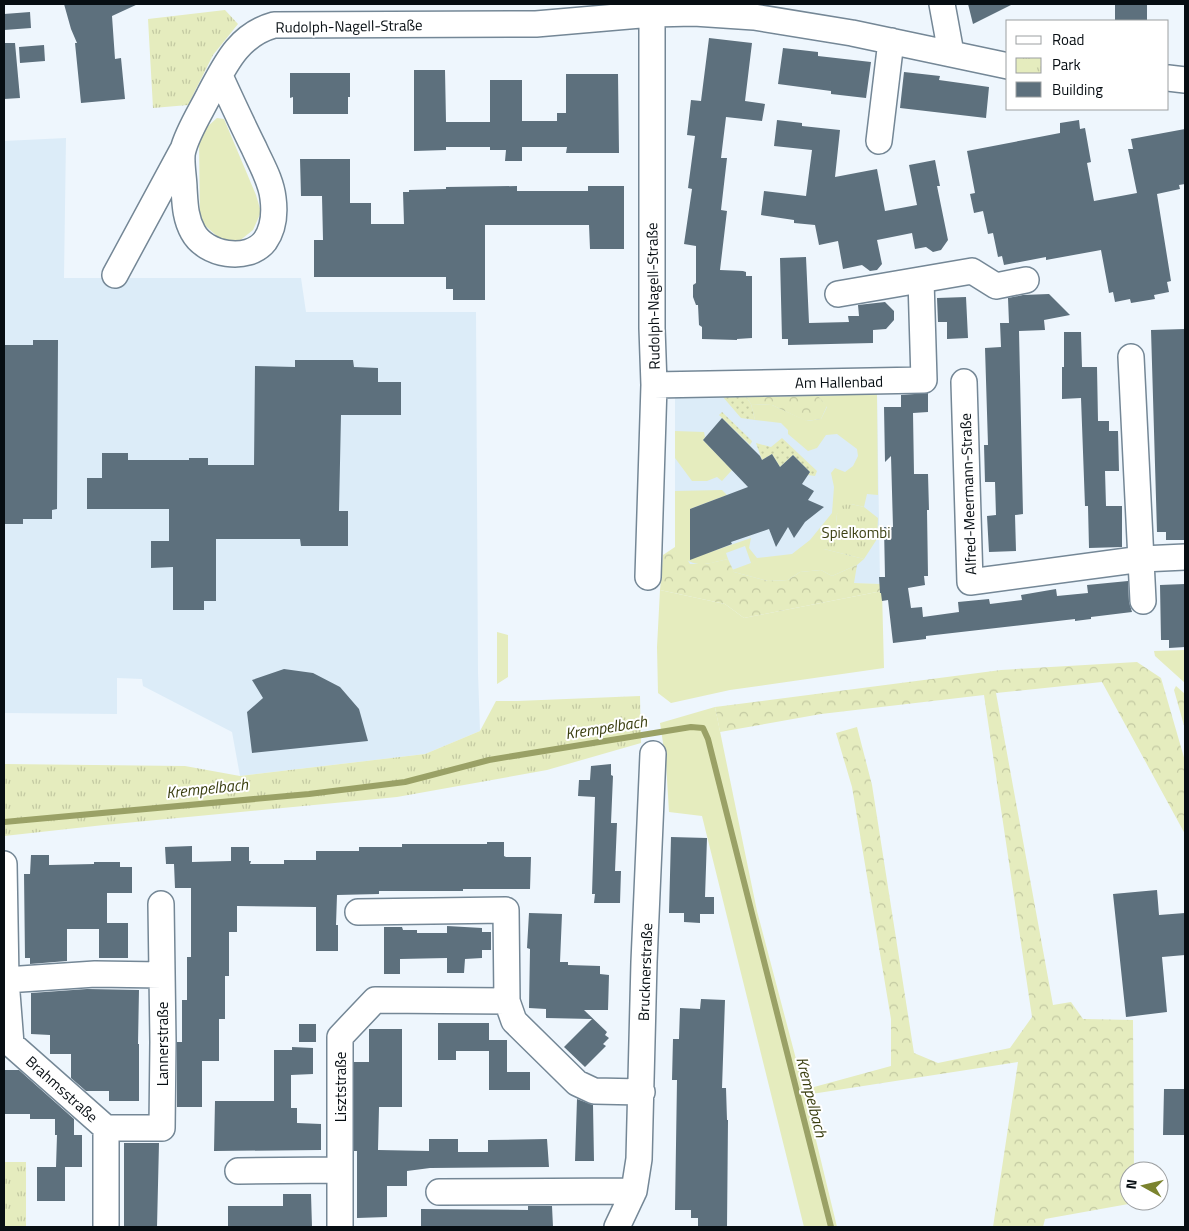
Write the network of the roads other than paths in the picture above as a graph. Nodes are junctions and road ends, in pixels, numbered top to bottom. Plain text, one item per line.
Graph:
1 (942, 4) edge
2 (650, 9) edge
3 (891, 41) junction
4 (951, 53) junction
5 (1006, 66) edge
6 (220, 76) junction
7 (1169, 78) edge
8 (1185, 80) edge
9 (879, 141) dead end
10 (182, 151) junction
11 (115, 275) dead end
12 (921, 280) junction
13 (1026, 280) dead end
14 (838, 294) dead end
15 (1131, 357) dead end
16 (964, 382) dead end
17 (654, 385) junction
18 (1185, 557) edge
19 (1142, 559) junction
20 (648, 577) dead end
21 (1143, 601) dead end
22 (652, 754) dead end
23 (4, 864) edge
24 (161, 904) dead end
25 (358, 912) dead end
26 (162, 975) junction
27 (6, 980) junction
28 (507, 1001) junction
29 (7, 1044) edge
30 (642, 1092) junction
31 (106, 1128) junction
32 (339, 1170) junction
33 (238, 1171) dead end
34 (634, 1191) junction
35 (439, 1192) dead end
36 (106, 1227) edge
37 (340, 1227) edge
38 (617, 1227) edge

1 - 4 street
2 - 3 street, Rudolph-Nagell-Straße
2 - 6 street, Rudolph-Nagell-Straße
2 - 17 street, Rudolph-Nagell-Straße
3 - 4 street, Rudolph-Nagell-Straße
3 - 9 street
4 - 5 street, Rudolph-Nagell-Straße
6 - 10 street, Rudolph-Nagell-Straße
6 - 10 street
7 - 8 street
10 - 11 street, Rudolph-Nagell-Straße
12 - 13 street
12 - 14 street
12 - 17 street, Am Hallenbad
15 - 19 street
16 - 19 street, Alfred-Meermann-Straße
17 - 20 street, Rudolph-Nagell-Straße
18 - 19 street, Alfred-Meermann-Straße
19 - 21 street
22 - 30 street, Brucknerstraße
23 - 27 street, Brahmsstraße
24 - 26 street, Lannerstraße
25 - 28 street
26 - 27 street
26 - 31 street, Lannerstraße
27 - 29 street, Brahmsstraße
28 - 30 street
28 - 32 street, Lisztstraße
29 - 31 street, Brahmsstraße
30 - 34 street, Brucknerstraße
31 - 36 street, Brahmsstraße
32 - 33 street
32 - 37 street, Lisztstraße
34 - 35 street
34 - 38 street, Brucknerstraße

